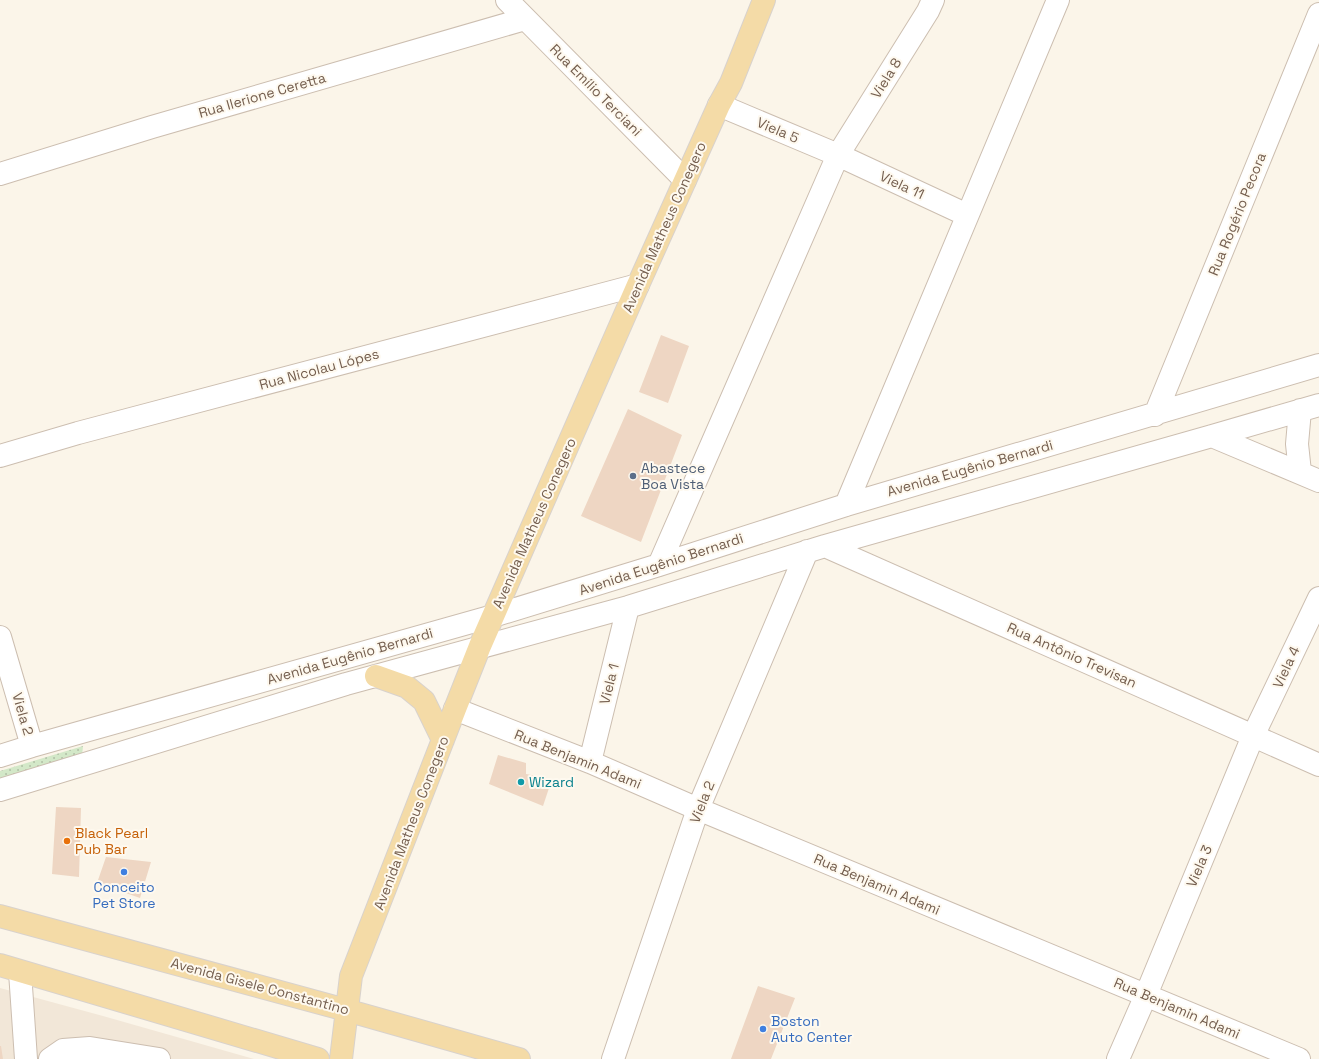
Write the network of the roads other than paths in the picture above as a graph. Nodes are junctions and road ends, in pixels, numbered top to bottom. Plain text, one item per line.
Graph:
1 (507, 0) edge
2 (764, 0) edge
3 (933, 0) edge
4 (1058, 0) edge
5 (1319, 14) edge
6 (524, 19) junction
7 (719, 105) junction
8 (838, 155) junction
9 (0, 174) edge
10 (685, 180) junction
11 (967, 215) junction
12 (638, 285) junction
13 (1319, 365) edge
14 (1309, 407) edge
15 (1155, 414) junction
16 (1212, 436) junction
17 (0, 456) edge
18 (1310, 477) edge
19 (846, 505) junction
20 (816, 548) junction
21 (659, 565) junction
22 (1319, 598) edge
23 (628, 607) junction
24 (493, 616) junction
25 (0, 637) edge
26 (480, 646) junction
27 (376, 676) junction
28 (455, 709) junction
29 (1253, 736) junction
30 (443, 740) junction
31 (32, 746) junction
32 (0, 756) edge
33 (590, 762) junction
34 (1319, 765) edge
35 (0, 790) edge
36 (698, 809) junction
37 (0, 916) edge
38 (10, 968) edge
39 (1146, 995) junction
40 (346, 1010) junction
41 (26, 1059) edge
42 (50, 1059) edge
43 (158, 1059) edge
44 (318, 1059) edge
45 (341, 1059) edge
46 (519, 1059) edge
47 (613, 1059) edge
48 (1118, 1059) edge
49 (1299, 1059) edge

1 - 6 street, Rua Emílio Terciani
2 - 7 main road, Avenida Matheus Conegero
3 - 8 street, Viela 8
4 - 11 street
5 - 15 street, Rua Rogério Pecora
6 - 9 street, Rua Ilerione Ceretta
6 - 10 street, Rua Emílio Terciani
7 - 8 street, Viela 5
7 - 10 main road, Avenida Matheus Conegero
8 - 11 street, Viela 11
8 - 21 street, Viela 8
10 - 12 main road, Avenida Matheus Conegero
11 - 19 street
12 - 17 street, Rua Nicolau Lópes
12 - 24 main road, Avenida Matheus Conegero
13 - 15 street, Avenida Eugênio Bernardi
14 - 16 street, Avenida Eugênio Bernardi
14 - 18 street
15 - 19 street, Avenida Eugênio Bernardi
16 - 18 street
16 - 20 street, Avenida Eugênio Bernardi
19 - 21 street, Avenida Eugênio Bernardi
20 - 23 street, Avenida Eugênio Bernardi
20 - 29 street, Rua Antônio Trevisan
20 - 36 street, Viela 2
21 - 24 street, Avenida Eugênio Bernardi
22 - 29 street, Viela 4
23 - 26 street, Avenida Eugênio Bernardi
23 - 33 street, Viela 1
24 - 26 main road, Avenida Matheus Conegero
24 - 31 street, Avenida Eugênio Bernardi
25 - 31 street, Viela 2
26 - 27 street, Avenida Eugênio Bernardi
26 - 28 main road, Avenida Matheus Conegero
27 - 30 main road
27 - 35 street, Avenida Eugênio Bernardi
28 - 30 main road, Avenida Matheus Conegero
28 - 33 street, Rua Benjamin Adami
29 - 34 street, Rua Antônio Trevisan
29 - 39 street, Viela 3
30 - 40 main road, Avenida Matheus Conegero
31 - 32 street, Avenida Eugênio Bernardi
33 - 36 street, Rua Benjamin Adami
36 - 39 street, Rua Benjamin Adami
36 - 47 street, Viela 2
37 - 40 main road, Avenida Gisele Constantino
38 - 41 street
38 - 44 main road
39 - 48 street, Viela 3
39 - 49 street, Rua Benjamin Adami
40 - 45 main road, Avenida Matheus Conegero
40 - 46 main road, Avenida Gisele Constantino
42 - 43 street

